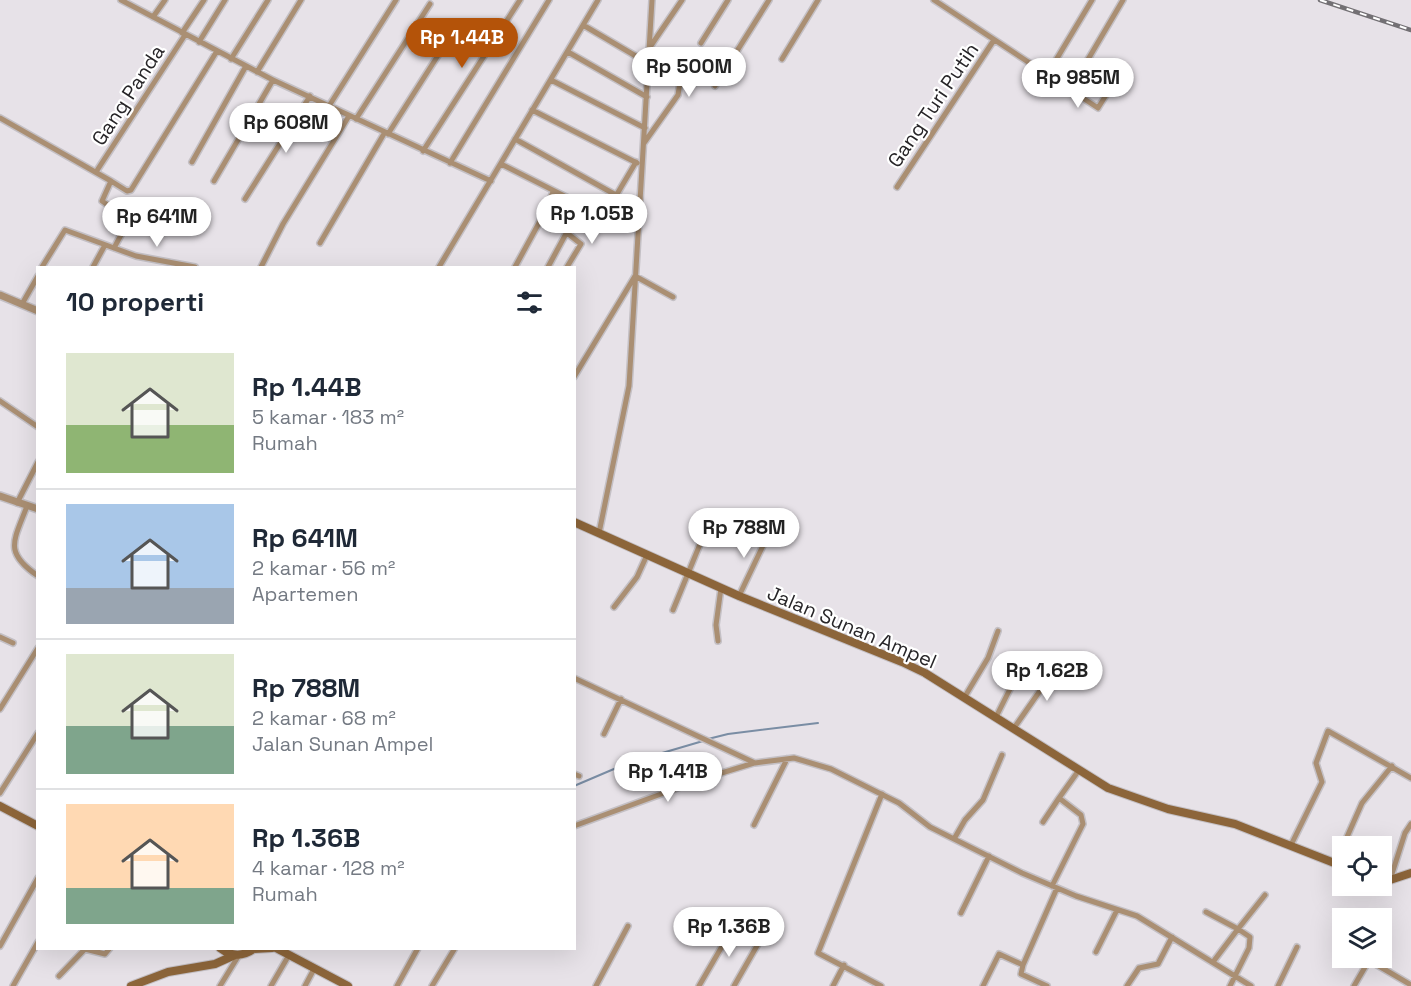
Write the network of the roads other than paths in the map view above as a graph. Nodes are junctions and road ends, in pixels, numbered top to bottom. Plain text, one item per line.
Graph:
1 (165, 0) edge
2 (204, 0) edge
3 (225, 0) edge
4 (268, 0) edge
5 (302, 0) edge
6 (396, 0) edge
7 (520, 0) edge
8 (549, 0) edge
9 (598, 0) edge
10 (652, 0) edge
11 (682, 0) edge
12 (728, 0) edge
13 (769, 0) edge
14 (818, 0) edge
15 (934, 0) edge
16 (1092, 0) edge
17 (1123, 0) edge
18 (124, 1) edge
19 (942, 2) edge
20 (430, 4) dead end
21 (153, 18) junction
22 (583, 25) junction
23 (184, 34) junction
24 (994, 40) junction
25 (199, 42) junction
26 (701, 43) dead end
27 (444, 46) dead end
28 (650, 49) junction
29 (217, 51) junction
30 (568, 52) junction
31 (231, 58) junction
32 (782, 59) dead end
33 (650, 63) junction
34 (246, 66) junction
35 (1121, 70) dead end
36 (257, 72) junction
37 (1047, 75) junction
38 (273, 80) junction
39 (551, 80) junction
40 (715, 86) dead end
41 (1070, 90) junction
42 (310, 96) junction
43 (647, 97) junction
44 (329, 106) junction
45 (532, 110) junction
46 (349, 116) junction
47 (0, 118) edge
48 (356, 119) junction
49 (645, 128) junction
50 (386, 133) junction
51 (515, 139) junction
52 (643, 144) junction
53 (423, 150) junction
54 (192, 162) dead end
55 (450, 163) junction
56 (639, 163) junction
57 (501, 164) junction
58 (96, 172) junction
59 (111, 181) junction
60 (214, 181) dead end
61 (491, 181) junction
62 (897, 187) dead end
63 (553, 192) junction
64 (616, 195) junction
65 (245, 199) dead end
66 (581, 207) junction
67 (567, 233) junction
68 (320, 243) dead end
69 (105, 245) junction
70 (114, 248) junction
71 (43, 266) edge
72 (94, 266) edge
73 (185, 266) edge
74 (262, 266) edge
75 (440, 266) edge
76 (516, 266) edge
77 (549, 266) edge
78 (568, 266) edge
79 (635, 276) junction
80 (36, 280) edge
81 (0, 295) edge
82 (673, 297) dead end
83 (22, 304) junction
84 (36, 310) edge
85 (576, 374) edge
86 (0, 401) edge
87 (36, 426) edge
88 (36, 466) edge
89 (0, 496) edge
90 (17, 503) junction
91 (27, 506) junction
92 (36, 508) edge
93 (712, 515) dead end
94 (576, 523) edge
95 (599, 533) junction
96 (770, 533) dead end
97 (647, 555) junction
98 (688, 573) junction
99 (36, 575) edge
100 (721, 588) junction
101 (739, 596) junction
102 (614, 607) dead end
103 (674, 610) dead end
104 (998, 631) dead end
105 (0, 637) edge
106 (718, 641) dead end
107 (13, 643) dead end
108 (36, 651) edge
109 (1060, 662) dead end
110 (1021, 667) dead end
111 (576, 679) edge
112 (964, 698) junction
113 (621, 699) junction
114 (0, 710) edge
115 (996, 717) junction
116 (1014, 728) junction
117 (604, 734) dead end
118 (36, 736) edge
119 (1002, 755) dead end
120 (787, 759) junction
121 (755, 763) junction
122 (1392, 766) junction
123 (1076, 775) junction
124 (1411, 778) edge
125 (0, 793) edge
126 (882, 794) junction
127 (1061, 795) junction
128 (0, 806) edge
129 (1043, 822) dead end
130 (1411, 824) edge
131 (35, 825) edge
132 (576, 825) edge
133 (754, 825) dead end
134 (1348, 836) edge
135 (954, 839) junction
136 (1291, 845) junction
137 (989, 856) junction
138 (1332, 862) edge
139 (1392, 864) edge
140 (1411, 873) edge
141 (1392, 878) edge
142 (36, 882) edge
143 (1054, 887) junction
144 (1265, 895) dead end
145 (1117, 910) junction
146 (1206, 912) dead end
147 (961, 913) dead end
148 (739, 917) dead end
149 (628, 926) dead end
150 (1238, 929) junction
151 (1172, 936) junction
152 (758, 944) dead end
153 (0, 946) edge
154 (36, 946) edge
155 (1298, 947) dead end
156 (84, 950) edge
157 (89, 950) edge
158 (108, 950) edge
159 (221, 950) edge
160 (224, 950) edge
161 (251, 950) edge
162 (278, 950) edge
163 (417, 950) edge
164 (454, 950) edge
165 (1096, 952) dead end
166 (237, 955) junction
167 (289, 955) junction
168 (1213, 962) junction
169 (214, 964) junction
170 (843, 965) junction
171 (1023, 965) junction
172 (315, 969) junction
173 (59, 976) dead end
174 (1236, 976) junction
175 (147, 982) edge
176 (13, 986) edge
177 (130, 986) edge
178 (220, 986) edge
179 (271, 986) edge
180 (305, 986) edge
181 (348, 986) edge
182 (397, 986) edge
183 (432, 986) edge
184 (596, 986) edge
185 (699, 986) edge
186 (734, 986) edge
187 (833, 986) edge
188 (881, 986) edge
189 (983, 986) edge
190 (1047, 986) edge
191 (1126, 986) edge
192 (1230, 986) edge
193 (1251, 986) edge
194 (1278, 986) edge
195 (1354, 986) edge
196 (1411, 986) edge

1 - 21 street
2 - 23 street, Gang Panda
3 - 25 street
4 - 31 street
5 - 36 street
6 - 44 street
7 - 53 street
8 - 55 street
9 - 22 street
10 - 28 street
11 - 28 street
12 - 26 street
13 - 40 street
14 - 32 street
15 - 19 street
16 - 37 street
17 - 41 street
18 - 21 street
19 - 24 street
20 - 48 street
21 - 23 street
22 - 30 street
22 - 33 street
23 - 25 street
23 - 58 street, Gang Panda
24 - 37 street
24 - 62 street, Gang Turi Putih
25 - 29 street
27 - 50 street
28 - 33 street
29 - 31 street
29 - 59 street
30 - 39 street
30 - 43 street
31 - 34 street
33 - 43 street
33 - 52 street
34 - 36 street
34 - 54 street
35 - 41 street
36 - 38 street
37 - 41 street
38 - 42 street
38 - 60 street
39 - 45 street
39 - 49 street
42 - 44 street
42 - 65 street
43 - 49 street
44 - 46 street
45 - 51 street
45 - 56 street
46 - 48 street
46 - 74 street
47 - 58 street
48 - 50 street
49 - 52 street
50 - 53 street
50 - 68 street
51 - 57 street
51 - 64 street
52 - 56 street
53 - 55 street
55 - 61 street
56 - 64 street
56 - 79 street
57 - 61 street
57 - 63 street
58 - 59 street
59 - 70 street
61 - 75 street
63 - 66 street
63 - 76 street
64 - 66 street
66 - 67 street
67 - 77 street
67 - 78 street
69 - 70 street
69 - 71 street
69 - 72 street
70 - 73 street
79 - 82 street
79 - 85 street
79 - 95 street
80 - 83 street
81 - 83 street
83 - 84 street
86 - 87 street
88 - 90 street
89 - 90 street
90 - 91 street
91 - 92 street
91 - 99 street
93 - 98 street
94 - 95 main road, Jalan Sunan Ampel
95 - 97 main road, Jalan Sunan Ampel
96 - 101 street
97 - 98 main road, Jalan Sunan Ampel
97 - 102 street
98 - 100 main road, Jalan Sunan Ampel
98 - 103 street
100 - 101 main road, Jalan Sunan Ampel
100 - 106 street
101 - 112 main road, Jalan Sunan Ampel
104 - 112 street
105 - 107 street
108 - 114 street
109 - 116 street
110 - 115 street
111 - 113 street
112 - 115 main road, Jalan Sunan Ampel
113 - 117 street
113 - 121 street
115 - 116 main road, Jalan Sunan Ampel
116 - 123 main road, Jalan Sunan Ampel
118 - 125 street
119 - 135 street
120 - 121 street
120 - 126 street
120 - 133 street
121 - 132 street
122 - 124 street
122 - 134 street
122 - 136 street
123 - 127 street
123 - 136 main road, Jalan Sunan Ampel
126 - 135 street
126 - 170 street
127 - 129 street
127 - 143 street
128 - 131 main road
130 - 139 street
135 - 137 street
136 - 138 main road, Jalan Sunan Ampel
137 - 143 street
137 - 147 street
140 - 141 main road
142 - 153 street
143 - 145 street
143 - 171 street
144 - 150 street
145 - 151 street
145 - 165 street
146 - 150 street
148 - 185 street
149 - 184 street
150 - 168 street
150 - 174 street
151 - 168 street
151 - 191 street
152 - 186 street
154 - 176 street
155 - 194 street
156 - 173 street
157 - 158 street
159 - 169 main road
160 - 166 main road
161 - 166 main road
162 - 167 main road
163 - 182 street
164 - 183 street
166 - 169 main road
166 - 178 street
167 - 172 main road
167 - 179 street
168 - 174 street
169 - 175 main road
170 - 187 street
170 - 188 street
171 - 189 street
171 - 190 street
172 - 180 street
172 - 181 main road
174 - 192 street
174 - 193 street
175 - 177 main road
195 - 196 street

